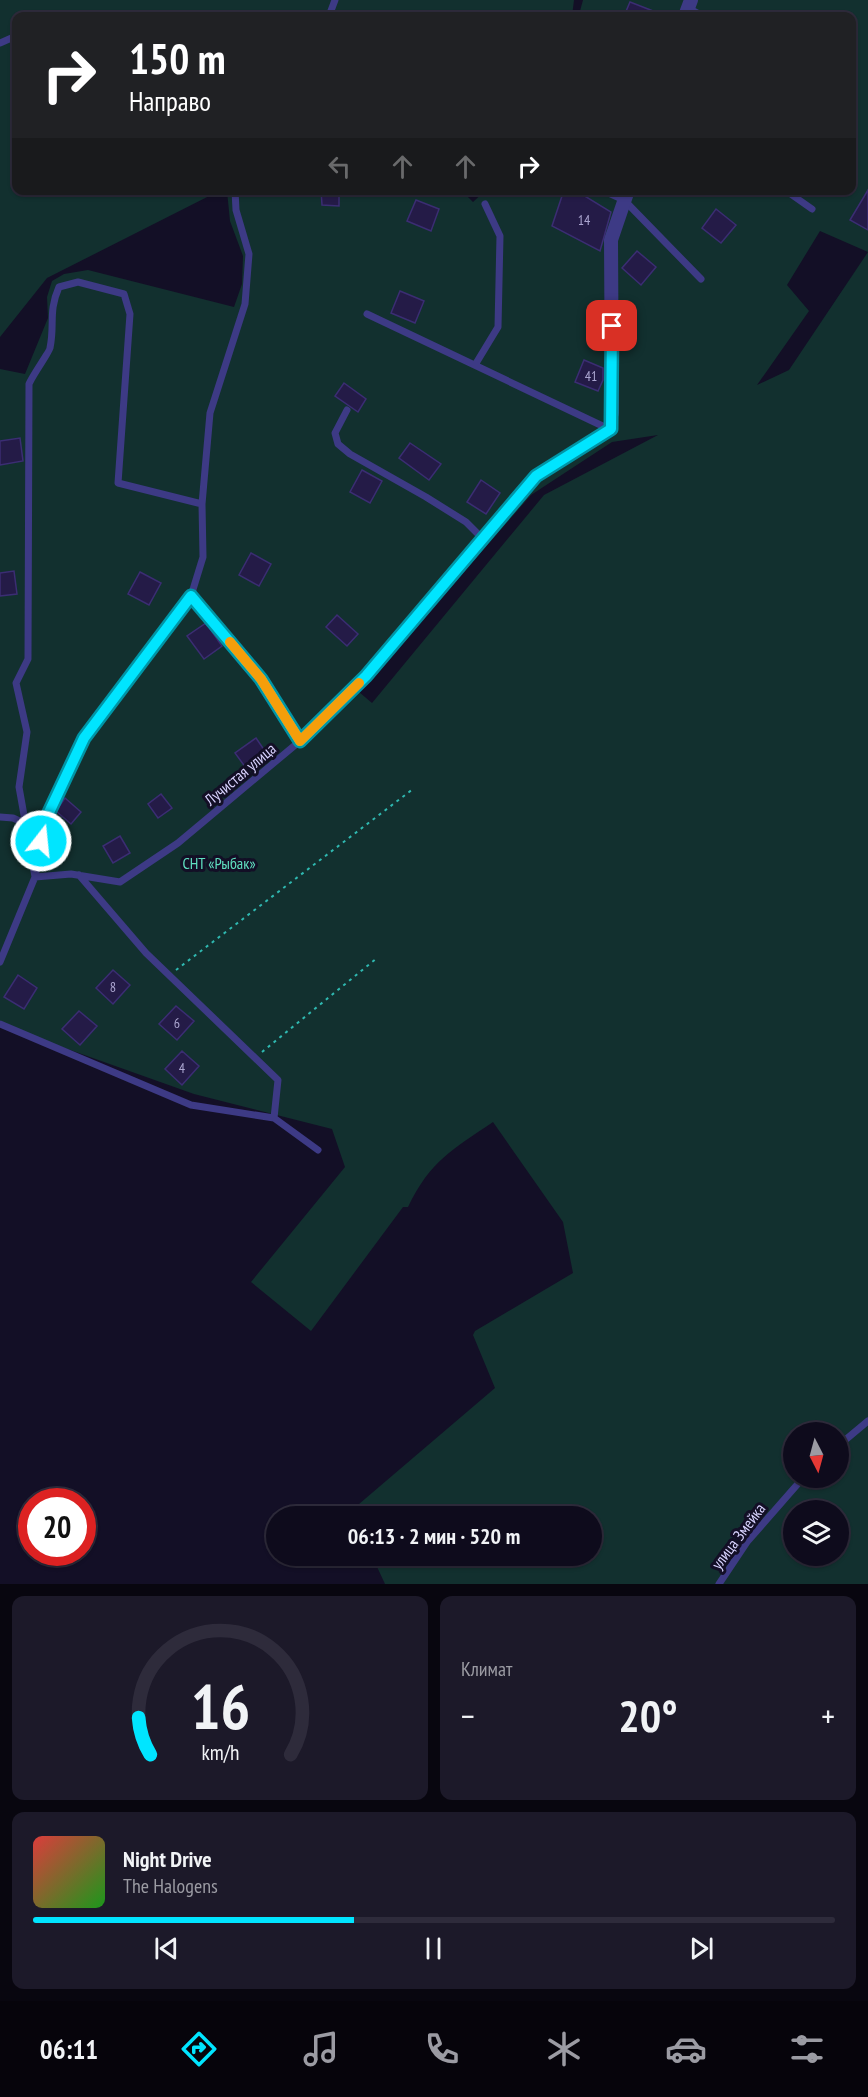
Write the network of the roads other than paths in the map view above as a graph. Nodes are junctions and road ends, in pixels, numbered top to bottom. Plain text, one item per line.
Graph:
1 (235, 195) edge
2 (626, 195) edge
3 (792, 195) edge
4 (485, 204) dead end
5 (812, 209) dead end
6 (701, 279) dead end
7 (367, 314) dead end
8 (475, 365) junction
9 (347, 410) dead end
10 (612, 413) joint
11 (611, 429) junction
12 (202, 504) junction
13 (483, 539) junction
14 (191, 596) junction
15 (300, 741) junction
16 (0, 816) edge
17 (26, 824) junction
18 (79, 875) junction
19 (35, 877) junction
20 (0, 962) edge
21 (0, 1024) edge
22 (274, 1118) junction
23 (318, 1150) dead end
24 (868, 1420) edge
25 (849, 1436) edge
26 (794, 1488) edge
27 (719, 1584) edge

1 - 12 lane
2 - 6 lane
2 - 10 street
3 - 5 lane
4 - 8 lane
7 - 8 lane
8 - 11 lane
9 - 13 lane
10 - 11 lane
11 - 13 lane, Лучистая улица
12 - 14 lane
12 - 17 lane
13 - 15 lane, Лучистая улица
14 - 15 lane
14 - 19 lane
15 - 18 lane, Лучистая улица
16 - 17 lane
17 - 19 lane
18 - 19 lane, Лучистая улица
18 - 22 lane
19 - 20 lane
21 - 22 lane
22 - 23 lane
24 - 25 lane
26 - 27 lane, улица Змейка

